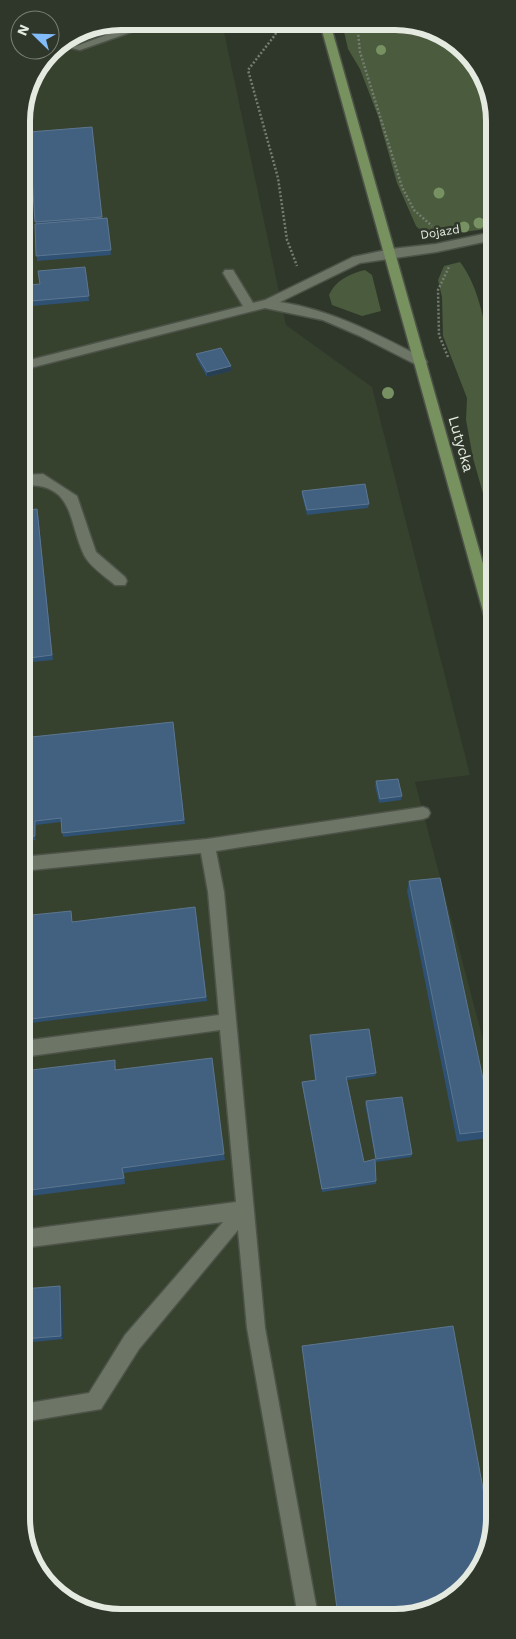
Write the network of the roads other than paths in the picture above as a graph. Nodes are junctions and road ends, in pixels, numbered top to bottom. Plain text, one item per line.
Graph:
1 (131, 30) edge
2 (327, 30) edge
3 (76, 48) dead end
4 (486, 237) edge
5 (391, 253) junction
6 (229, 273) dead end
7 (265, 304) junction
8 (250, 308) junction
9 (421, 362) junction
10 (30, 364) edge
11 (30, 480) edge
12 (120, 581) dead end
13 (486, 594) edge
14 (423, 813) dead end
15 (207, 846) junction
16 (30, 863) edge
17 (226, 1022) junction
18 (30, 1048) edge
19 (244, 1210) junction
20 (30, 1238) edge
21 (30, 1412) edge
22 (307, 1609) edge

1 - 3 street
2 - 5 main road, Lutycka
4 - 5 street, Dojazd
5 - 7 street
5 - 9 main road, Lutycka
6 - 8 street
7 - 8 street
7 - 9 street
8 - 10 street
9 - 13 main road, Lutycka
11 - 12 street
14 - 15 street
15 - 16 street
15 - 17 street
17 - 18 street
17 - 19 street
19 - 20 street
19 - 21 street
19 - 22 street

